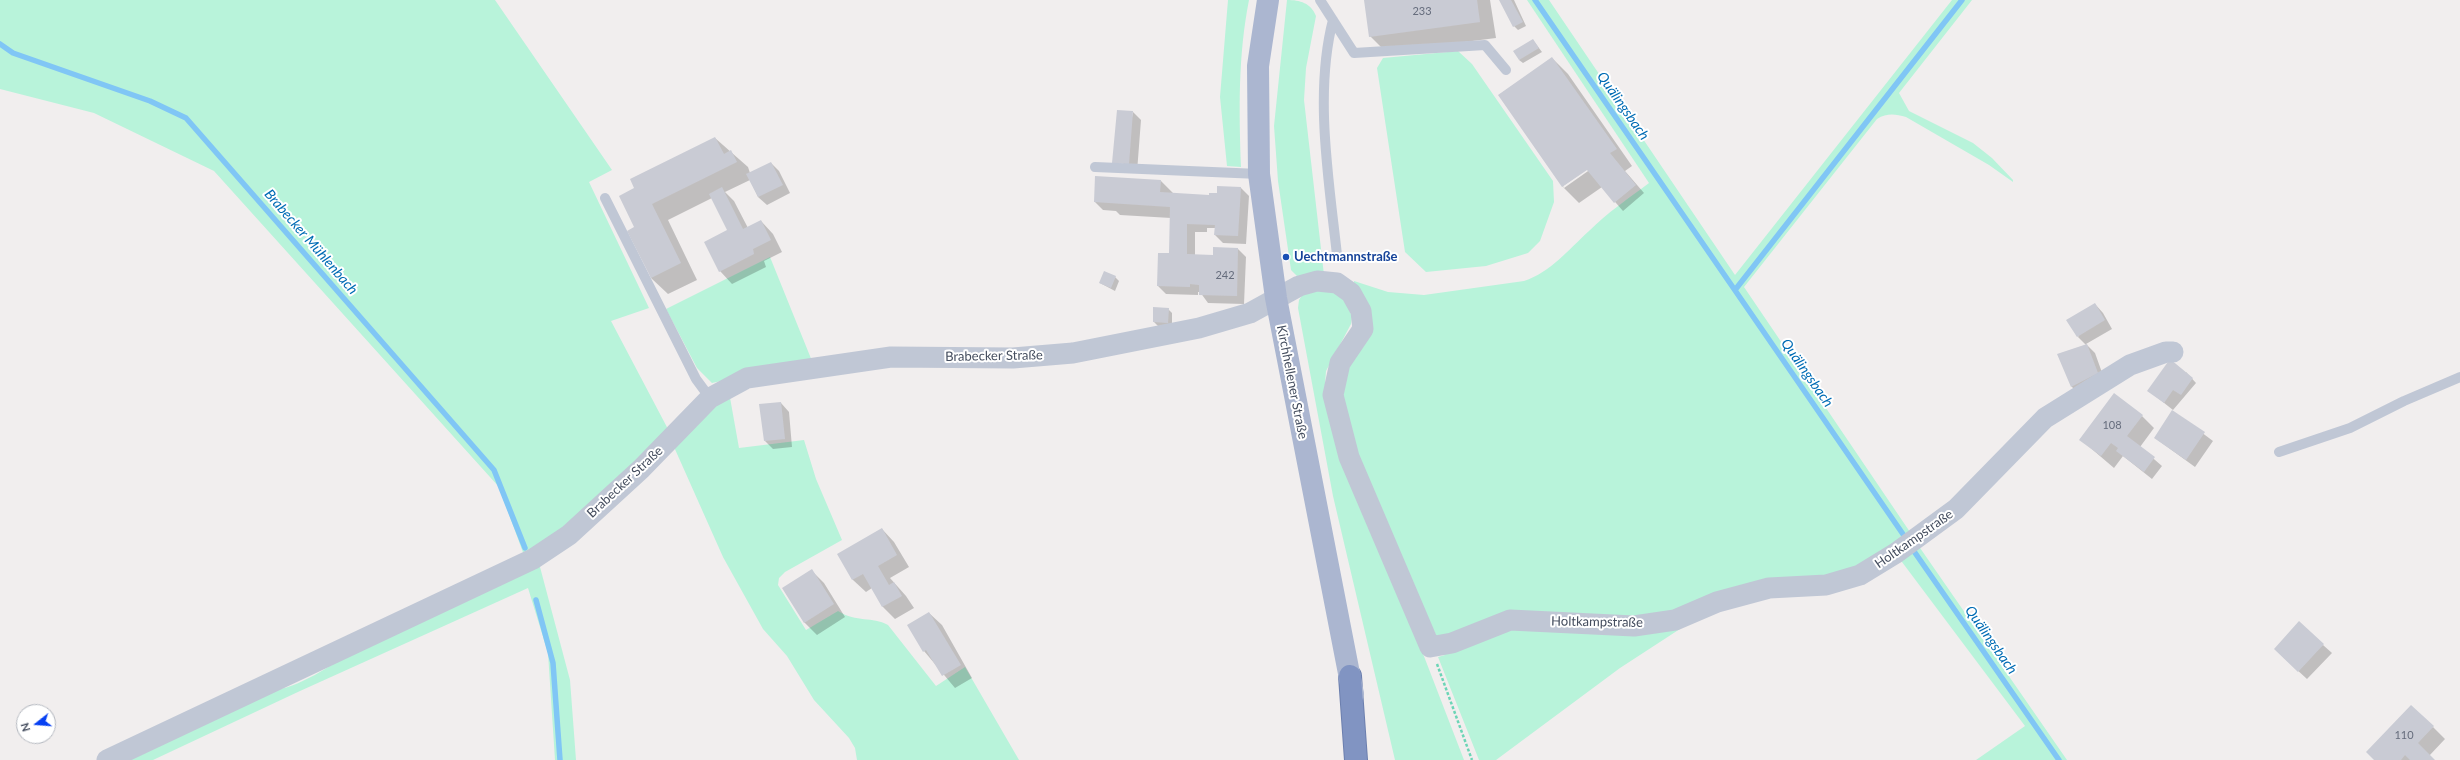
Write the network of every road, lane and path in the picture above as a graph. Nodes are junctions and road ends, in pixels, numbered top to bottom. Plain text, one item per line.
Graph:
1 (1268, 0) edge
2 (1320, 0) edge
3 (1333, 20) junction
4 (1506, 70) dead end
5 (1095, 167) dead end
6 (1260, 174) junction
7 (605, 198) dead end
8 (1337, 256) dead end
9 (1276, 298) junction
10 (2173, 352) dead end
11 (2460, 376) edge
12 (710, 398) junction
13 (2279, 452) dead end
14 (1430, 647) junction
15 (1350, 676) junction
16 (107, 760) edge
17 (1356, 760) edge
18 (1368, 760) edge
19 (1472, 760) edge

1 - 6 main road, Kirchhellener Straße
2 - 3 lane
3 - 4 lane
3 - 8 lane
5 - 6 lane
6 - 9 main road, Kirchhellener Straße
7 - 12 lane
9 - 12 street, Brabecker Straße
9 - 14 street
9 - 15 main road, Kirchhellener Straße
10 - 14 street, Holtkampstraße
11 - 13 lane
12 - 16 street, Brabecker Straße
14 - 19 path
15 - 17 highway
15 - 18 main road, Kirchhellener Straße

